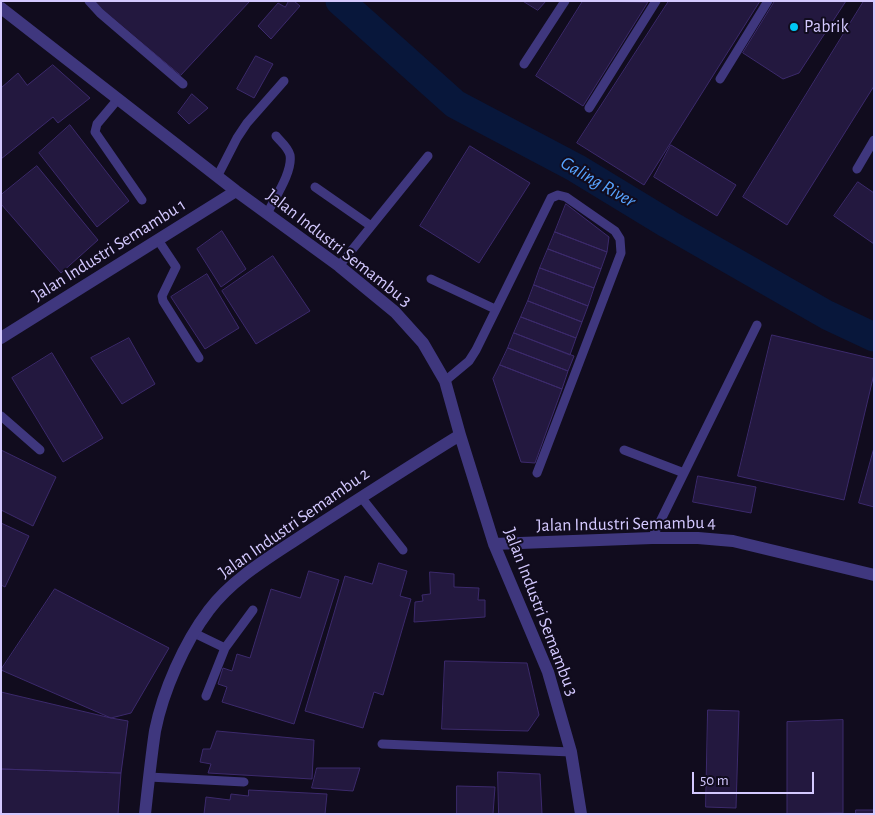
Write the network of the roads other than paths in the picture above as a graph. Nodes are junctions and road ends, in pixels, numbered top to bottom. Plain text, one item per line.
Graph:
1 (89, 1) edge
2 (565, 1) edge
3 (656, 1) edge
4 (768, 1) edge
5 (1, 8) edge
6 (524, 64) dead end
7 (720, 79) dead end
8 (284, 81) dead end
9 (183, 84) dead end
10 (118, 99) junction
11 (588, 108) dead end
12 (276, 136) dead end
13 (874, 140) edge
14 (428, 156) dead end
15 (857, 168) dead end
16 (217, 177) junction
17 (315, 187) dead end
18 (236, 191) junction
19 (142, 200) dead end
20 (267, 214) junction
21 (371, 226) junction
22 (158, 240) junction
23 (339, 266) junction
24 (431, 279) dead end
25 (495, 309) junction
26 (756, 325) dead end
27 (1, 338) edge
28 (199, 358) dead end
29 (445, 381) junction
30 (1, 416) edge
31 (460, 435) junction
32 (40, 450) dead end
33 (624, 450) dead end
34 (537, 473) dead end
35 (684, 473) junction
36 (361, 497) junction
37 (652, 538) junction
38 (494, 544) junction
39 (403, 550) dead end
40 (874, 575) edge
41 (253, 610) dead end
42 (194, 633) junction
43 (225, 648) junction
44 (206, 696) dead end
45 (382, 744) dead end
46 (571, 752) junction
47 (149, 777) junction
48 (244, 782) dead end
49 (146, 814) edge
50 (581, 814) edge

1 - 9 lane
2 - 6 lane
3 - 11 lane
4 - 7 lane
5 - 10 street, Jalan Industri Semambu 3
8 - 16 lane
10 - 16 street, Jalan Industri Semambu 3
10 - 19 lane
12 - 20 lane
13 - 15 lane
14 - 21 lane
16 - 18 street, Jalan Industri Semambu 3
17 - 21 lane
18 - 20 street, Jalan Industri Semambu 3
18 - 22 street, Jalan Industri Semambu 1
20 - 23 street, Jalan Industri Semambu 3
21 - 23 lane
22 - 27 street, Jalan Industri Semambu 1
22 - 28 lane
23 - 29 street, Jalan Industri Semambu 3
24 - 25 lane
25 - 29 lane
25 - 34 lane
26 - 35 lane
29 - 31 street, Jalan Industri Semambu 3
30 - 32 lane
31 - 36 street, Jalan Industri Semambu 2
31 - 38 street, Jalan Industri Semambu 3
33 - 35 lane
35 - 37 lane
36 - 39 lane
36 - 42 street, Jalan Industri Semambu 2
37 - 38 street, Jalan Industri Semambu 4
37 - 40 street, Jalan Industri Semambu 4
38 - 46 street, Jalan Industri Semambu 3
41 - 43 lane
42 - 43 lane
42 - 47 street, Jalan Industri Semambu 2
43 - 44 lane
45 - 46 lane
46 - 50 street, Jalan Industri Semambu 3
47 - 48 lane
47 - 49 street, Jalan Industri Semambu 2

